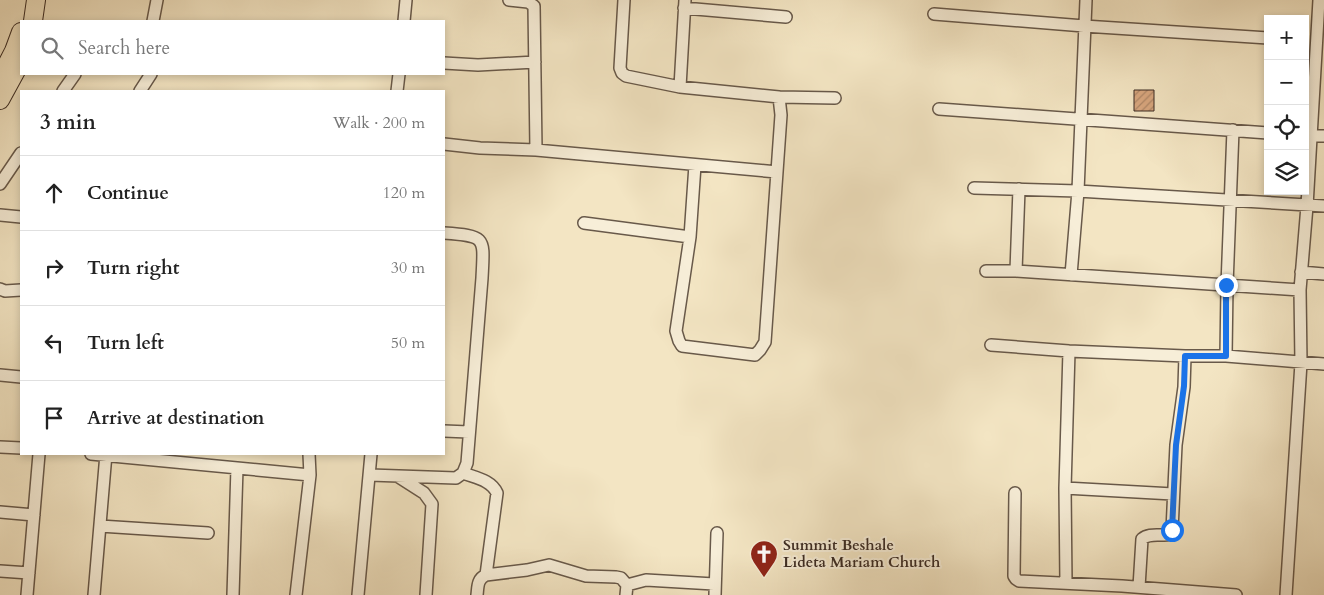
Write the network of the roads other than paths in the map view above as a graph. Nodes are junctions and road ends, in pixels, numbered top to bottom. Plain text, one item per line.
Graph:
1 (26, 0) edge
2 (36, 0) edge
3 (158, 0) edge
4 (406, 0) edge
5 (509, 0) edge
6 (624, 0) edge
7 (1086, 0) edge
8 (1319, 0) edge
9 (684, 4) edge
10 (934, 14) dead end
11 (786, 17) dead end
12 (23, 20) edge
13 (33, 20) edge
14 (153, 20) edge
15 (404, 20) edge
16 (1084, 26) junction
17 (20, 36) edge
18 (1264, 38) edge
19 (1311, 40) edge
20 (20, 61) edge
21 (535, 62) junction
22 (445, 63) edge
23 (74, 75) edge
24 (150, 75) edge
25 (399, 75) edge
26 (0, 78) edge
27 (680, 87) junction
28 (64, 90) edge
29 (141, 90) edge
30 (397, 90) edge
31 (779, 97) junction
32 (835, 98) dead end
33 (0, 100) edge
34 (1309, 105) edge
35 (939, 109) dead end
36 (1081, 120) junction
37 (1233, 130) junction
38 (1264, 133) edge
39 (1309, 135) edge
40 (1324, 136) edge
41 (445, 144) edge
42 (536, 150) junction
43 (1308, 150) edge
44 (20, 154) edge
45 (695, 165) junction
46 (777, 172) junction
47 (0, 184) edge
48 (974, 188) dead end
49 (1019, 189) junction
50 (1078, 191) junction
51 (1229, 201) junction
52 (1306, 206) junction
53 (1324, 206) edge
54 (0, 215) edge
55 (20, 217) edge
56 (584, 223) dead end
57 (445, 233) edge
58 (690, 237) junction
59 (986, 271) dead end
60 (1016, 271) junction
61 (1301, 272) junction
62 (1071, 274) junction
63 (1324, 274) edge
64 (1226, 285) junction
65 (20, 290) edge
66 (1300, 290) junction
67 (2, 293) edge
68 (990, 345) dead end
69 (1069, 351) junction
70 (1185, 356) junction
71 (1226, 356) junction
72 (1302, 363) junction
73 (1324, 364) edge
74 (0, 376) edge
75 (20, 377) edge
76 (445, 431) edge
77 (468, 432) junction
78 (0, 447) edge
79 (20, 448) edge
80 (39, 455) edge
81 (106, 455) edge
82 (115, 455) edge
83 (309, 455) edge
84 (371, 455) edge
85 (238, 468) junction
86 (463, 473) junction
87 (310, 475) junction
88 (370, 475) junction
89 (399, 477) junction
90 (1065, 488) junction
91 (1015, 493) dead end
92 (1173, 494) junction
93 (0, 512) edge
94 (34, 515) junction
95 (100, 526) junction
96 (208, 533) dead end
97 (717, 533) dead end
98 (0, 571) edge
99 (29, 574) junction
100 (486, 575) junction
101 (1066, 583) junction
102 (1139, 587) junction
103 (626, 590) edge
104 (715, 590) edge
105 (1122, 590) edge
106 (27, 595) edge
107 (94, 595) edge
108 (233, 595) edge
109 (296, 595) edge
110 (358, 595) edge
111 (426, 595) edge
112 (477, 595) edge
113 (1236, 595) edge
114 (1286, 595) edge

1 - 12 main road
2 - 13 main road
3 - 14 street
4 - 15 street
5 - 21 street
6 - 27 street
7 - 16 street
8 - 19 street
9 - 11 street
9 - 27 street
10 - 16 street
16 - 18 street
16 - 36 street
17 - 26 main road
19 - 34 street
20 - 33 main road
21 - 22 street
21 - 42 street
23 - 28 street
24 - 29 street
25 - 30 street
27 - 31 street
31 - 32 street
31 - 46 street
35 - 36 street
36 - 37 street
36 - 50 street
37 - 38 street
37 - 51 street
39 - 40 street
41 - 42 street
42 - 45 street
43 - 52 street
44 - 47 street
45 - 46 street
45 - 58 street
46 - 58 street
48 - 49 street
49 - 50 street
49 - 60 street
50 - 51 street
50 - 62 street
51 - 52 street
51 - 64 street
52 - 53 street
52 - 61 street
54 - 55 street
56 - 58 street
57 - 77 street
59 - 60 street
60 - 62 street
61 - 63 street
61 - 66 street
62 - 64 street
64 - 66 street
64 - 71 street
65 - 67 street
66 - 72 street
68 - 69 street
69 - 70 street
69 - 90 street
70 - 71 street
70 - 92 street
71 - 72 street
72 - 73 street
72 - 114 street
74 - 75 street
76 - 77 street
77 - 86 street
78 - 79 street
80 - 94 street
81 - 95 street
82 - 85 street
83 - 87 street
84 - 88 street
85 - 87 street
85 - 108 street
86 - 89 street
86 - 100 street
87 - 109 street
88 - 89 street
88 - 110 street
89 - 111 street
90 - 92 street
90 - 101 street
91 - 101 street
92 - 102 street
93 - 94 street
94 - 99 street
95 - 96 street
95 - 107 street
97 - 104 street
98 - 99 street
99 - 106 street
100 - 103 street
100 - 112 street
101 - 105 street
102 - 105 street
102 - 113 street
103 - 104 street

